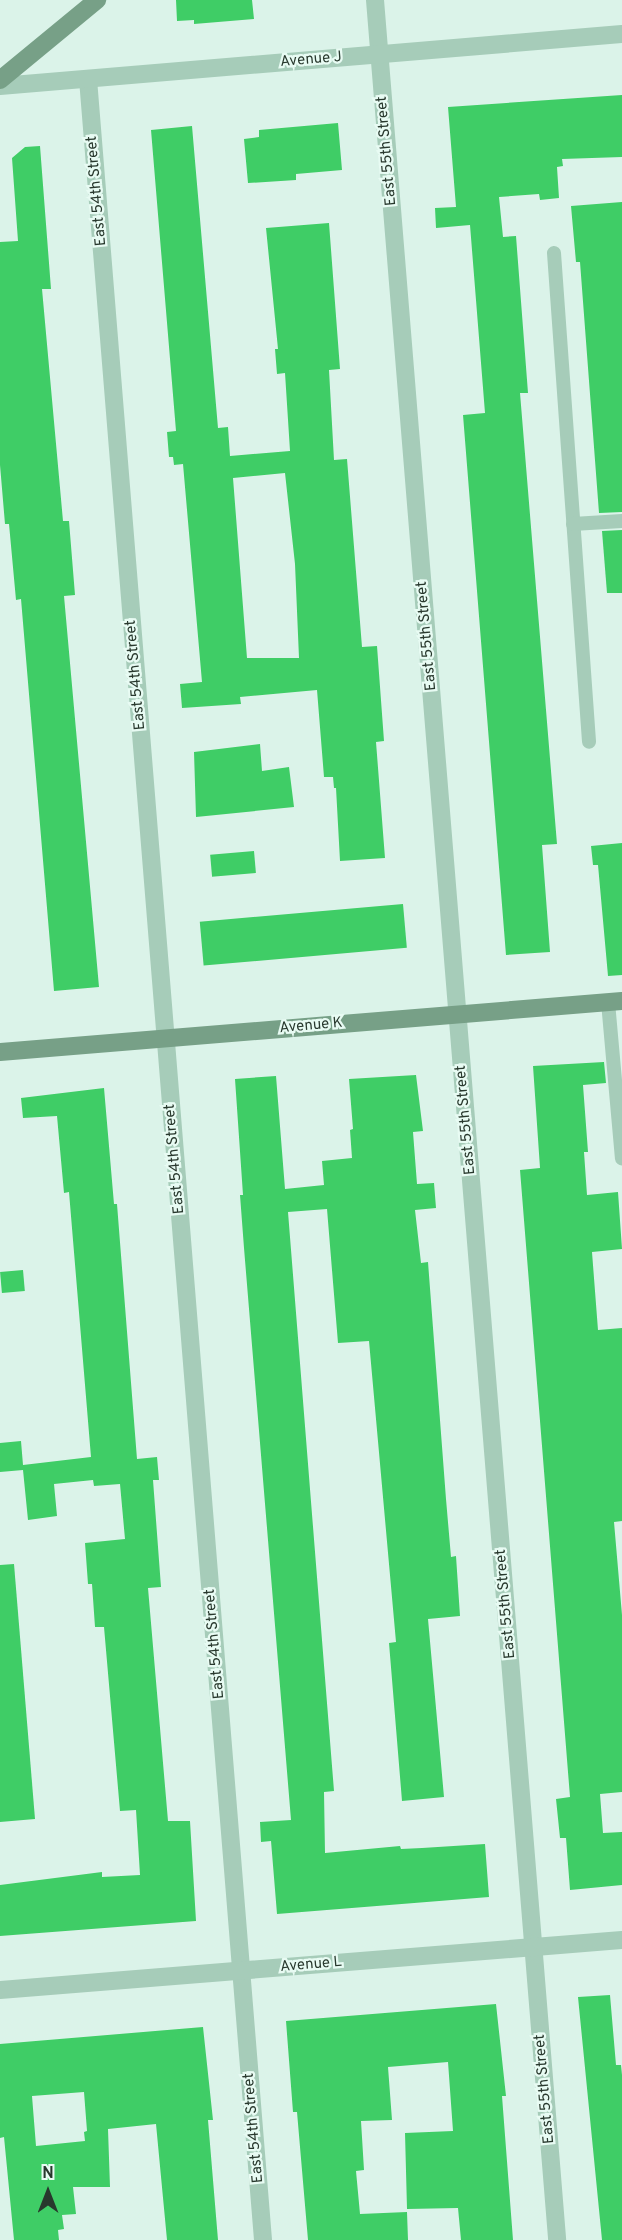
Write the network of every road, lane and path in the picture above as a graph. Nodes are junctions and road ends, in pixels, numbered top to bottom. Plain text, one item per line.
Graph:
1 (97, 0) edge
2 (375, 0) edge
3 (82, 6) edge
4 (622, 34) edge
5 (380, 54) junction
6 (88, 79) junction
7 (0, 80) edge
8 (0, 86) edge
9 (554, 253) dead end
10 (622, 521) edge
11 (573, 524) junction
12 (589, 742) dead end
13 (615, 1001) edge
14 (458, 1014) junction
15 (165, 1038) junction
16 (0, 1052) edge
17 (622, 1158) edge
18 (622, 1940) edge
19 (534, 1947) junction
20 (241, 1970) junction
21 (0, 1990) edge
22 (263, 2240) edge
23 (557, 2240) edge

1 - 3 street
2 - 5 street, East 55th Street
3 - 7 street
4 - 5 street, Avenue J
5 - 6 street, Avenue J
5 - 14 street, East 55th Street
6 - 8 street, Avenue J
6 - 15 street, East 54th Street
9 - 11 lane
10 - 11 lane
11 - 12 lane
13 - 14 street, Avenue K
13 - 17 lane
14 - 15 street, Avenue K
14 - 19 street, East 55th Street
15 - 16 street, Avenue K
15 - 20 street, East 54th Street
18 - 19 street, Avenue L
19 - 20 street, Avenue L
19 - 23 street, East 55th Street
20 - 21 street, Avenue L
20 - 22 street, East 54th Street

